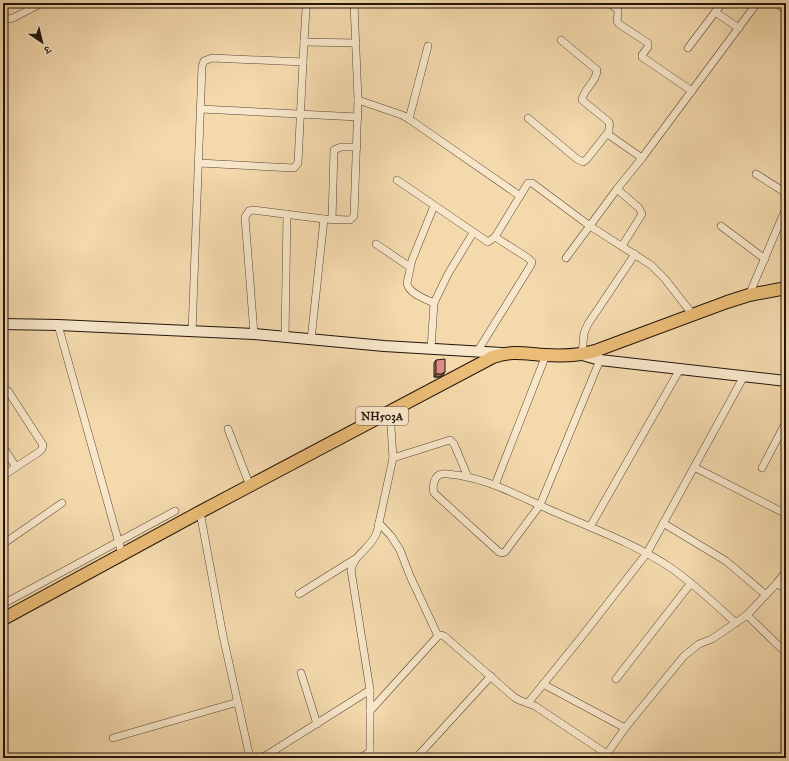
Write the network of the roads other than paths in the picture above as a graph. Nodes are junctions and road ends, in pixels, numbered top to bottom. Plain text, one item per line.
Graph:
1 (308, 3) edge
2 (354, 3) edge
3 (722, 3) edge
4 (757, 3) edge
5 (776, 3) edge
6 (39, 4) edge
7 (612, 4) edge
8 (786, 10) edge
9 (715, 12) junction
10 (3, 20) edge
11 (739, 28) junction
12 (561, 40) dead end
13 (304, 42) junction
14 (356, 43) junction
15 (428, 46) dead end
16 (688, 48) dead end
17 (303, 62) junction
18 (692, 91) junction
19 (358, 100) junction
20 (201, 109) junction
21 (301, 114) junction
22 (358, 117) junction
23 (528, 118) dead end
24 (409, 119) junction
25 (609, 131) junction
26 (357, 147) junction
27 (642, 158) junction
28 (199, 163) junction
29 (756, 174) dead end
30 (397, 180) dead end
31 (617, 189) junction
32 (786, 193) edge
33 (520, 196) junction
34 (434, 206) junction
35 (786, 208) edge
36 (287, 214) junction
37 (324, 219) junction
38 (332, 220) junction
39 (590, 226) junction
40 (721, 226) dead end
41 (474, 233) junction
42 (495, 237) junction
43 (376, 244) dead end
44 (622, 246) junction
45 (635, 254) junction
46 (566, 258) dead end
47 (765, 259) junction
48 (410, 267) junction
49 (786, 288) edge
50 (749, 295) junction
51 (434, 303) junction
52 (693, 315) junction
53 (3, 324) edge
54 (58, 325) junction
55 (192, 332) junction
56 (254, 334) junction
57 (285, 337) junction
58 (311, 340) junction
59 (431, 349) junction
60 (477, 352) junction
61 (504, 353) junction
62 (546, 355) junction
63 (582, 355) junction
64 (600, 360) junction
65 (680, 369) junction
66 (744, 376) junction
67 (786, 380) edge
68 (8, 391) dead end
69 (390, 412) junction
70 (786, 422) edge
71 (228, 429) dead end
72 (4, 451) edge
73 (393, 458) junction
74 (16, 467) junction
75 (694, 467) junction
76 (762, 468) dead end
77 (3, 476) edge
78 (468, 477) junction
79 (495, 485) junction
80 (250, 486) junction
81 (62, 503) dead end
82 (540, 505) junction
83 (175, 511) dead end
84 (200, 512) junction
85 (786, 514) edge
86 (379, 523) junction
87 (663, 524) junction
88 (590, 527) junction
89 (118, 541) junction
90 (3, 544) edge
91 (647, 553) junction
92 (122, 554) junction
93 (356, 558) junction
94 (786, 571) edge
95 (691, 583) junction
96 (778, 583) junction
97 (786, 590) edge
98 (300, 594) dead end
99 (766, 595) junction
100 (3, 604) edge
101 (747, 615) junction
102 (3, 619) edge
103 (736, 623) junction
104 (438, 636) junction
105 (786, 653) edge
106 (301, 673) dead end
107 (491, 676) junction
108 (616, 679) dead end
109 (543, 684) junction
110 (370, 690) junction
111 (238, 702) junction
112 (528, 703) junction
113 (370, 711) junction
114 (317, 724) junction
115 (625, 728) junction
116 (113, 738) dead end
117 (370, 755) edge
118 (609, 756) edge
119 (264, 757) edge
120 (250, 758) edge
121 (360, 758) edge
122 (416, 758) edge

1 - 13 street
2 - 14 street
3 - 9 street
4 - 11 street
5 - 8 street
6 - 10 street
7 - 18 street
9 - 11 street
9 - 16 street
11 - 18 street
12 - 25 street
13 - 14 street
13 - 17 street
14 - 19 street
15 - 24 street
17 - 20 street
17 - 21 street
18 - 27 street
19 - 22 street
19 - 24 street
20 - 21 street
20 - 28 street
21 - 22 street
21 - 28 street
22 - 26 street
23 - 25 street
24 - 33 street
25 - 27 street
26 - 38 street
26 - 38 street
27 - 31 street
28 - 55 street
29 - 32 street
30 - 34 street
31 - 39 street
31 - 44 street
33 - 39 street
33 - 42 street
34 - 41 street
34 - 48 street
35 - 47 street
36 - 37 street
36 - 56 street
36 - 57 street
37 - 38 street
37 - 58 street
39 - 44 street
39 - 46 street
40 - 47 street
41 - 42 street
41 - 51 street
42 - 60 street
43 - 48 street
44 - 45 street
45 - 52 street
45 - 63 street
47 - 50 street
48 - 51 street
49 - 50 highway, NH503A
50 - 52 highway, NH503A
51 - 59 street
52 - 63 highway, NH503A
53 - 54 street
54 - 55 street
54 - 89 street
55 - 56 street
56 - 57 street
57 - 58 street
58 - 59 street
59 - 60 street
60 - 61 street
61 - 62 highway, NH503A
61 - 69 highway, NH503A
62 - 63 highway, NH503A
62 - 79 street
63 - 64 street
64 - 65 street
64 - 82 street
65 - 66 street
65 - 88 street
66 - 67 street
66 - 75 street
68 - 74 street
69 - 73 street
69 - 80 highway, NH503A
70 - 76 street
71 - 80 street
72 - 74 street
73 - 78 street
73 - 86 street
74 - 77 street
75 - 85 street
75 - 87 street
78 - 79 street
78 - 82 street
79 - 82 street
80 - 84 highway, NH503A
81 - 90 street
82 - 88 street
83 - 89 street
84 - 92 highway, NH503A
84 - 111 street
86 - 93 street
86 - 104 street
87 - 91 street
87 - 99 street
88 - 91 street
89 - 92 street
89 - 100 street
91 - 95 street
91 - 109 street
92 - 102 highway, NH503A
93 - 98 street
93 - 110 street
94 - 96 street
95 - 103 street
95 - 108 street
96 - 97 street
96 - 99 street
99 - 101 street
101 - 103 street
101 - 105 street
103 - 115 street
104 - 107 street
104 - 113 street
106 - 114 street
107 - 112 street
107 - 122 street
109 - 112 street
109 - 115 street
110 - 113 street
110 - 114 street
111 - 116 street
111 - 120 street
112 - 118 street
113 - 117 street
114 - 119 street
115 - 118 street
117 - 121 street

